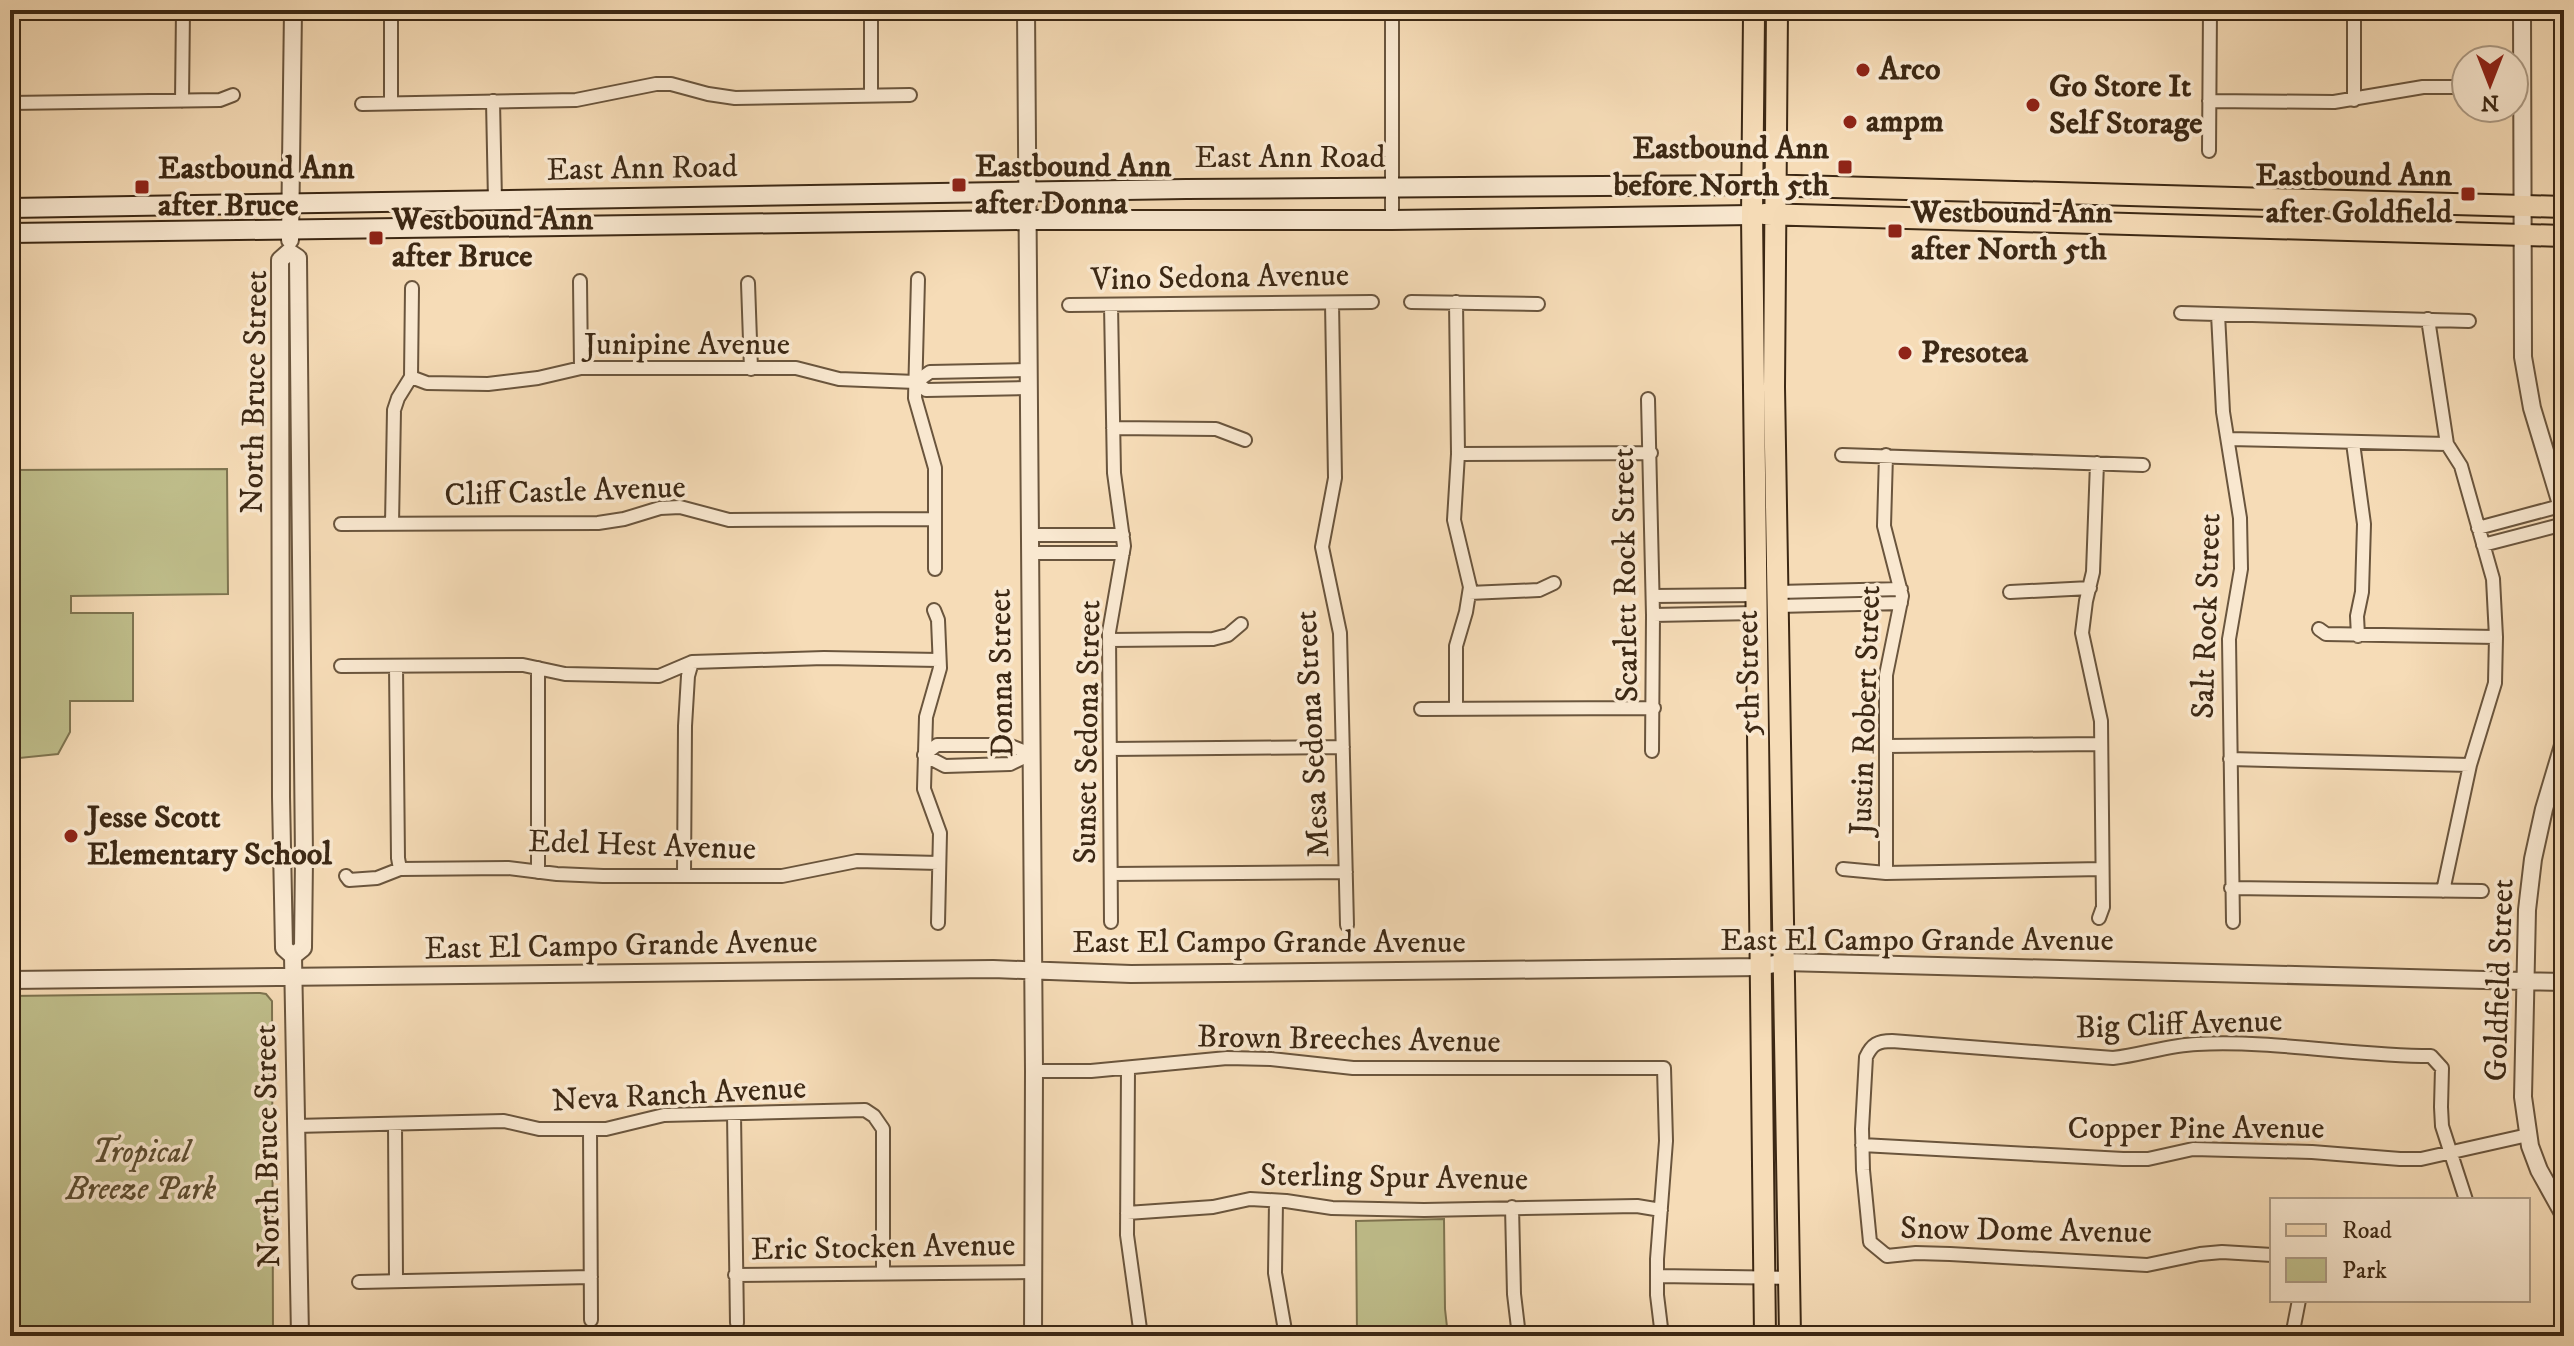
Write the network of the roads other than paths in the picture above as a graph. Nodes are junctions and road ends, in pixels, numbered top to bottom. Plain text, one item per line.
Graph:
1 (183, 10) edge
2 (293, 10) edge
3 (391, 10) edge
4 (871, 10) edge
5 (1026, 10) edge
6 (1392, 10) edge
7 (1757, 10) edge
8 (1777, 10) edge
9 (2210, 10) edge
10 (2354, 10) edge
11 (2522, 10) edge
12 (2520, 44) edge
13 (2450, 87) edge
14 (233, 95) dead end
15 (871, 95) junction
16 (910, 95) dead end
17 (2354, 100) junction
18 (182, 101) junction
19 (493, 101) junction
20 (2209, 101) junction
21 (10, 103) edge
22 (391, 103) junction
23 (362, 104) dead end
24 (2519, 124) edge
25 (2209, 151) dead end
26 (1752, 185) junction
27 (1777, 185) junction
28 (1392, 187) junction
29 (1026, 191) junction
30 (2224, 197) junction
31 (495, 201) junction
32 (292, 203) junction
33 (2522, 206) junction
34 (2564, 207) edge
35 (10, 208) edge
36 (1777, 214) junction
37 (1752, 215) junction
38 (1026, 220) junction
39 (1392, 220) junction
40 (2140, 225) junction
41 (290, 229) junction
42 (10, 233) edge
43 (2522, 236) junction
44 (2564, 236) edge
45 (289, 249) dead end
46 (918, 279) dead end
47 (580, 281) dead end
48 (748, 283) dead end
49 (412, 288) dead end
50 (1372, 302) dead end
51 (1411, 302) dead end
52 (1456, 302) junction
53 (1332, 303) junction
54 (1538, 304) dead end
55 (1069, 305) dead end
56 (1111, 305) junction
57 (2181, 313) dead end
58 (2218, 314) junction
59 (2428, 319) junction
60 (2469, 321) dead end
61 (581, 368) junction
62 (751, 369) junction
63 (1028, 370) junction
64 (411, 377) junction
65 (916, 382) junction
66 (1028, 388) junction
67 (1648, 399) dead end
68 (1113, 428) junction
69 (2229, 439) junction
70 (1245, 440) dead end
71 (2353, 443) junction
72 (2447, 444) junction
73 (1651, 453) junction
74 (1458, 454) junction
75 (1842, 455) dead end
76 (1886, 455) junction
77 (2097, 463) junction
78 (2143, 465) dead end
79 (2563, 508) edge
80 (935, 519) junction
81 (1755, 521) junction
82 (341, 524) dead end
83 (392, 524) junction
84 (2564, 524) edge
85 (2478, 528) junction
86 (1029, 535) junction
87 (1123, 535) junction
88 (2483, 545) junction
89 (1029, 553) junction
90 (1123, 553) junction
91 (935, 569) dead end
92 (1554, 583) dead end
93 (2090, 588) junction
94 (1901, 589) junction
95 (2010, 592) dead end
96 (1469, 593) junction
97 (1653, 596) junction
98 (1778, 599) junction
99 (1901, 603) junction
100 (1756, 604) junction
101 (934, 610) dead end
102 (1653, 615) junction
103 (1241, 624) dead end
104 (2319, 629) dead end
105 (2358, 636) junction
106 (2496, 637) junction
107 (1109, 640) junction
108 (939, 660) junction
109 (692, 662) junction
110 (341, 666) dead end
111 (396, 666) junction
112 (538, 668) junction
113 (1779, 674) junction
114 (1654, 708) junction
115 (1421, 709) dead end
116 (1456, 709) junction
117 (2100, 744) junction
118 (1886, 746) junction
119 (1343, 747) junction
120 (1110, 749) junction
121 (1652, 751) dead end
122 (1031, 754) junction
123 (2562, 754) edge
124 (924, 755) junction
125 (2230, 759) junction
126 (2470, 765) junction
127 (939, 863) junction
128 (400, 869) junction
129 (1843, 869) dead end
130 (2102, 869) junction
131 (538, 872) junction
132 (1346, 872) junction
133 (1886, 873) junction
134 (1111, 874) junction
135 (346, 876) dead end
136 (684, 876) junction
137 (2231, 888) junction
138 (2443, 891) junction
139 (2482, 891) dead end
140 (2099, 918) dead end
141 (1111, 922) dead end
142 (2233, 922) dead end
143 (938, 923) dead end
144 (1347, 925) dead end
145 (293, 956) junction
146 (1784, 962) junction
147 (1760, 967) junction
148 (1033, 971) junction
149 (293, 978) junction
150 (10, 980) edge
151 (2527, 981) junction
152 (2564, 982) edge
153 (1128, 1068) junction
154 (1034, 1071) junction
155 (734, 1114) junction
156 (395, 1124) junction
157 (295, 1126) junction
158 (590, 1129) junction
159 (2528, 1135) junction
160 (1862, 1145) junction
161 (2451, 1153) junction
162 (2465, 1198) edge
163 (1276, 1201) junction
164 (1512, 1207) junction
165 (1661, 1210) junction
166 (1127, 1213) junction
167 (2564, 1215) edge
168 (2270, 1255) edge
169 (1032, 1272) junction
170 (883, 1274) junction
171 (735, 1275) junction
172 (1657, 1276) junction
173 (591, 1277) junction
174 (1765, 1277) junction
175 (1789, 1278) junction
176 (396, 1279) junction
177 (359, 1282) dead end
178 (2299, 1302) edge
179 (591, 1320) dead end
180 (737, 1323) dead end
181 (300, 1336) edge
182 (1033, 1336) edge
183 (1141, 1336) edge
184 (1286, 1336) edge
185 (1519, 1336) edge
186 (1662, 1336) edge
187 (1765, 1336) edge
188 (1790, 1336) edge
189 (2292, 1336) edge

1 - 18 street
2 - 32 street, North Bruce Street
3 - 22 street
4 - 15 street
5 - 29 street, Donna Street
6 - 28 street
7 - 26 main road, 5th Street
8 - 27 main road, 5th Street
9 - 20 street
10 - 17 street
11 - 12 street
13 - 17 street
14 - 18 street
15 - 16 street
15 - 19 street
17 - 20 street
18 - 21 street
19 - 22 street
19 - 31 street
20 - 25 street
22 - 23 street
24 - 33 street
26 - 27 main road, East Ann Road
26 - 28 main road, East Ann Road
26 - 37 main road, 5th Street
27 - 30 main road, East Ann Road
27 - 36 main road, 5th Street
28 - 29 main road, East Ann Road
28 - 39 street
29 - 31 main road, East Ann Road
29 - 38 street, Donna Street
30 - 33 main road, East Ann Road
30 - 40 main road
31 - 32 main road, East Ann Road
32 - 35 main road, East Ann Road
32 - 41 street, North Bruce Street
33 - 34 main road, East Ann Road
33 - 43 street
36 - 37 main road, East Ann Road
36 - 40 main road, East Ann Road
36 - 98 main road, 5th Street
37 - 39 main road, East Ann Road
37 - 81 main road, 5th Street
38 - 39 main road, East Ann Road
38 - 41 main road, East Ann Road
38 - 63 street, Donna Street
40 - 43 main road, East Ann Road
41 - 42 main road, East Ann Road
41 - 45 street, North Bruce Street
43 - 44 main road, East Ann Road
43 - 79 street
46 - 65 street
47 - 61 street
48 - 62 street
49 - 64 street
50 - 53 street, Vino Sedona Avenue
51 - 52 street
52 - 54 street
52 - 74 street
53 - 56 street, Vino Sedona Avenue
53 - 119 street, Mesa Sedona Street
55 - 56 street, Vino Sedona Avenue
56 - 68 street, Sunset Sedona Street
57 - 58 street
58 - 59 street
58 - 69 street, Salt Rock Street
59 - 60 street
59 - 72 street
61 - 62 street, Junipine Avenue
61 - 64 street, Junipine Avenue
62 - 65 street, Junipine Avenue
63 - 65 street, Junipine Avenue
63 - 66 street, Donna Street
64 - 83 street
65 - 66 street, Junipine Avenue
65 - 80 street
66 - 86 street, Donna Street
67 - 73 street, Scarlett Rock Street
68 - 70 street
68 - 87 street, Sunset Sedona Street
69 - 71 street
69 - 125 street, Salt Rock Street
71 - 72 street
71 - 105 street
72 - 85 street
73 - 74 street
73 - 97 street, Scarlett Rock Street
74 - 96 street
75 - 76 street
76 - 77 street
76 - 94 street, Justin Robert Street
77 - 78 street
77 - 93 street
79 - 85 street
80 - 83 street, Cliff Castle Avenue
80 - 91 street
81 - 98 main road
81 - 100 main road, 5th Street
82 - 83 street, Cliff Castle Avenue
84 - 88 street
85 - 88 street
86 - 87 street
86 - 89 street, Donna Street
87 - 90 street, Sunset Sedona Street
88 - 106 street
89 - 90 street
89 - 122 street, Donna Street
90 - 107 street, Sunset Sedona Street
92 - 96 street
93 - 95 street
93 - 117 street
94 - 98 street
94 - 99 street, Justin Robert Street
96 - 116 street
97 - 100 street
97 - 102 street, Scarlett Rock Street
98 - 99 street
98 - 113 main road, 5th Street
99 - 118 street, Justin Robert Street
100 - 102 street
100 - 113 main road
100 - 147 main road, 5th Street
101 - 108 street
102 - 114 street, Scarlett Rock Street
103 - 107 street
104 - 105 street
105 - 106 street
106 - 126 street
107 - 120 street, Sunset Sedona Street
108 - 109 street
108 - 124 street
109 - 112 street
109 - 136 street
110 - 111 street
111 - 112 street
111 - 128 street
112 - 131 street
113 - 146 main road, 5th Street
114 - 116 street
114 - 121 street, Scarlett Rock Street
115 - 116 street
117 - 118 street
117 - 130 street
118 - 133 street, Justin Robert Street
119 - 120 street
119 - 132 street, Mesa Sedona Street
120 - 134 street, Sunset Sedona Street
122 - 124 street
122 - 124 street
122 - 148 street, Donna Street
123 - 151 street, Goldfield Street
124 - 127 street
125 - 126 street
125 - 137 street, Salt Rock Street
126 - 138 street
127 - 136 street, Edel Hest Avenue
127 - 143 street
128 - 131 street, Edel Hest Avenue
128 - 135 street, Edel Hest Avenue
129 - 133 street
130 - 133 street
130 - 140 street
131 - 136 street, Edel Hest Avenue
132 - 134 street
132 - 144 street, Mesa Sedona Street
134 - 141 street, Sunset Sedona Street
137 - 138 street
137 - 142 street, Salt Rock Street
138 - 139 street
145 - 145 street, North Bruce Street
145 - 149 street, North Bruce Street
146 - 147 street, East El Campo Grande Avenue
146 - 151 street, East El Campo Grande Avenue
146 - 175 main road, 5th Street
147 - 148 street, East El Campo Grande Avenue
147 - 174 main road, 5th Street
148 - 149 street, East El Campo Grande Avenue
148 - 154 street, Donna Street
149 - 150 street, East El Campo Grande Avenue
149 - 157 street, North Bruce Street
151 - 152 street, East El Campo Grande Avenue
151 - 159 street, Goldfield Street
153 - 154 street, Brown Breeches Avenue
153 - 165 street, Brown Breeches Avenue
153 - 166 street
154 - 169 street, Donna Street
155 - 158 street, Neva Ranch Avenue
155 - 170 street, Neva Ranch Avenue
155 - 171 street
156 - 157 street, Neva Ranch Avenue
156 - 158 street, Neva Ranch Avenue
156 - 176 street
157 - 181 street, North Bruce Street
158 - 173 street
159 - 161 street, Copper Pine Avenue
159 - 167 street, Goldfield Street
160 - 161 street, Copper Pine Avenue
160 - 161 street, Big Cliff Avenue
160 - 168 street, Snow Dome Avenue
161 - 162 street
163 - 164 street, Sterling Spur Avenue
163 - 166 street, Sterling Spur Avenue
163 - 184 street
164 - 165 street, Sterling Spur Avenue
164 - 185 street
165 - 172 street
166 - 183 street
169 - 170 street, Eric Stocken Avenue
169 - 182 street, Donna Street
170 - 171 street, Eric Stocken Avenue
171 - 180 street
172 - 174 street
172 - 186 street
173 - 176 street
173 - 179 street
174 - 175 street
174 - 187 main road, 5th Street
175 - 188 main road, 5th Street
176 - 177 street
178 - 189 street

